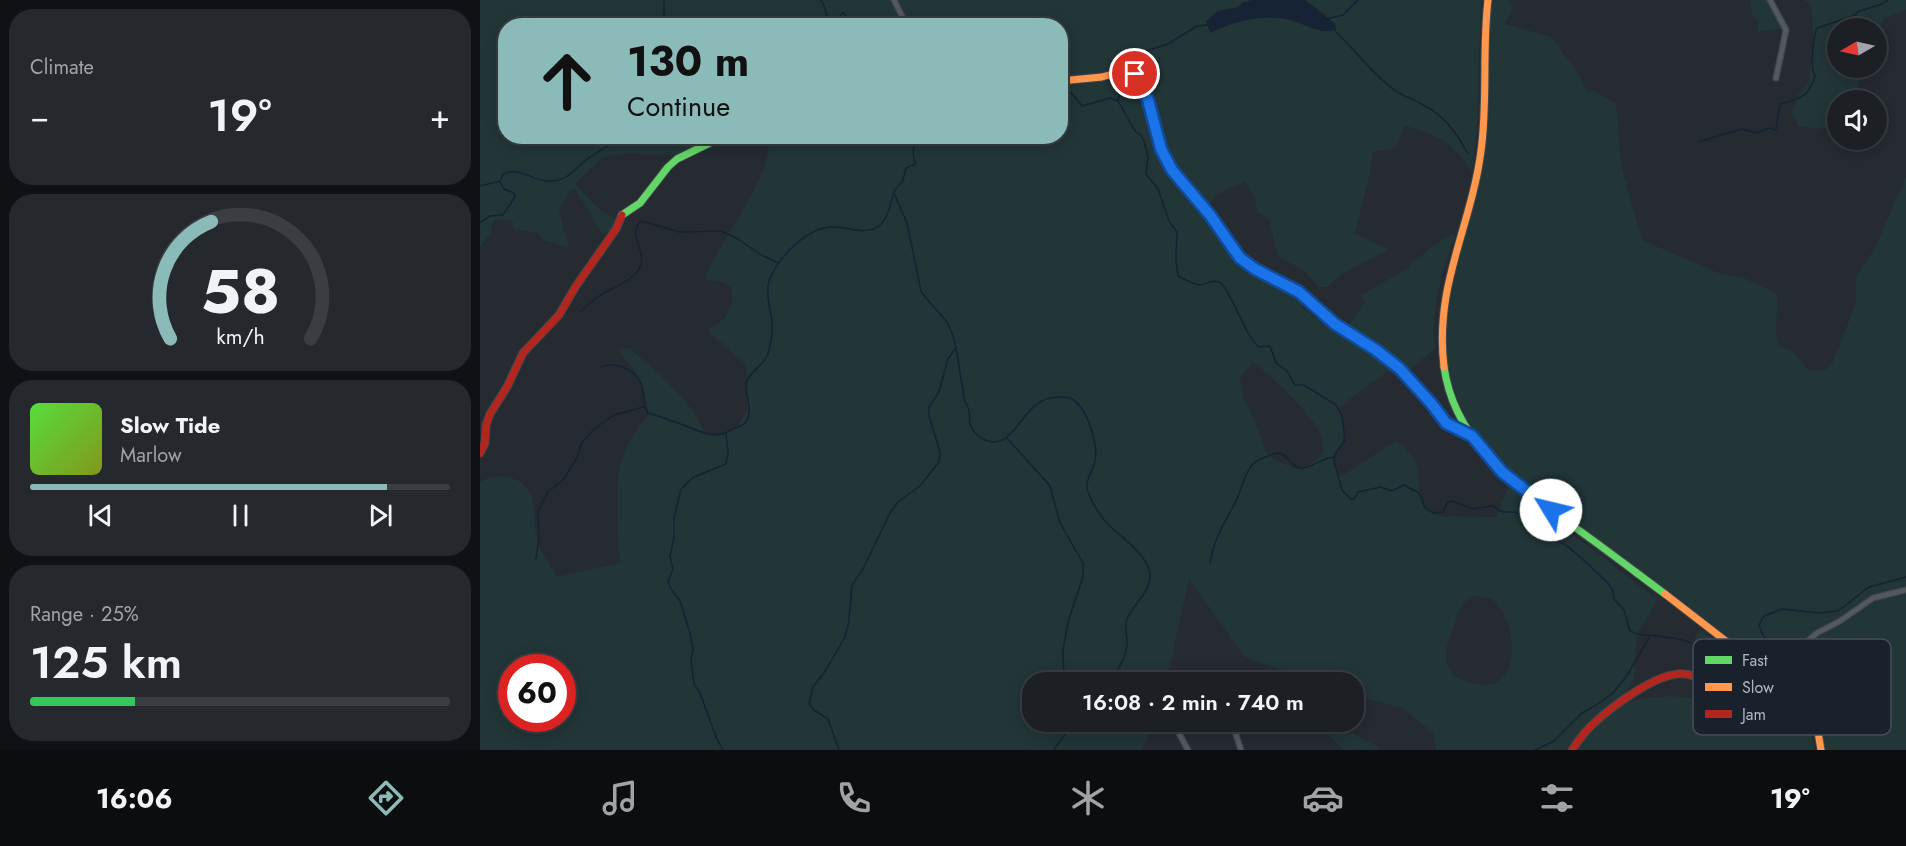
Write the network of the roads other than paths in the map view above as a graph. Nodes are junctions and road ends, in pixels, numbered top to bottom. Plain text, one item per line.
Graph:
1 (894, 0) edge
2 (1770, 0) edge
3 (1486, 1) edge
4 (903, 18) edge
5 (1776, 78) dead end
6 (1068, 80) edge
7 (709, 144) edge
8 (1472, 436) junction
9 (480, 453) edge
10 (1906, 590) edge
11 (1725, 639) edge
12 (1810, 639) edge
13 (1693, 676) edge
14 (1178, 732) edge
15 (1235, 732) edge
16 (1818, 735) edge
17 (1188, 750) edge
18 (1241, 750) edge
19 (1572, 750) edge
20 (1821, 750) edge

1 - 4 street
2 - 5 street
3 - 8 street
6 - 8 street
7 - 9 street
8 - 11 street
10 - 12 street
13 - 19 street
14 - 17 street
15 - 18 street
16 - 20 street

